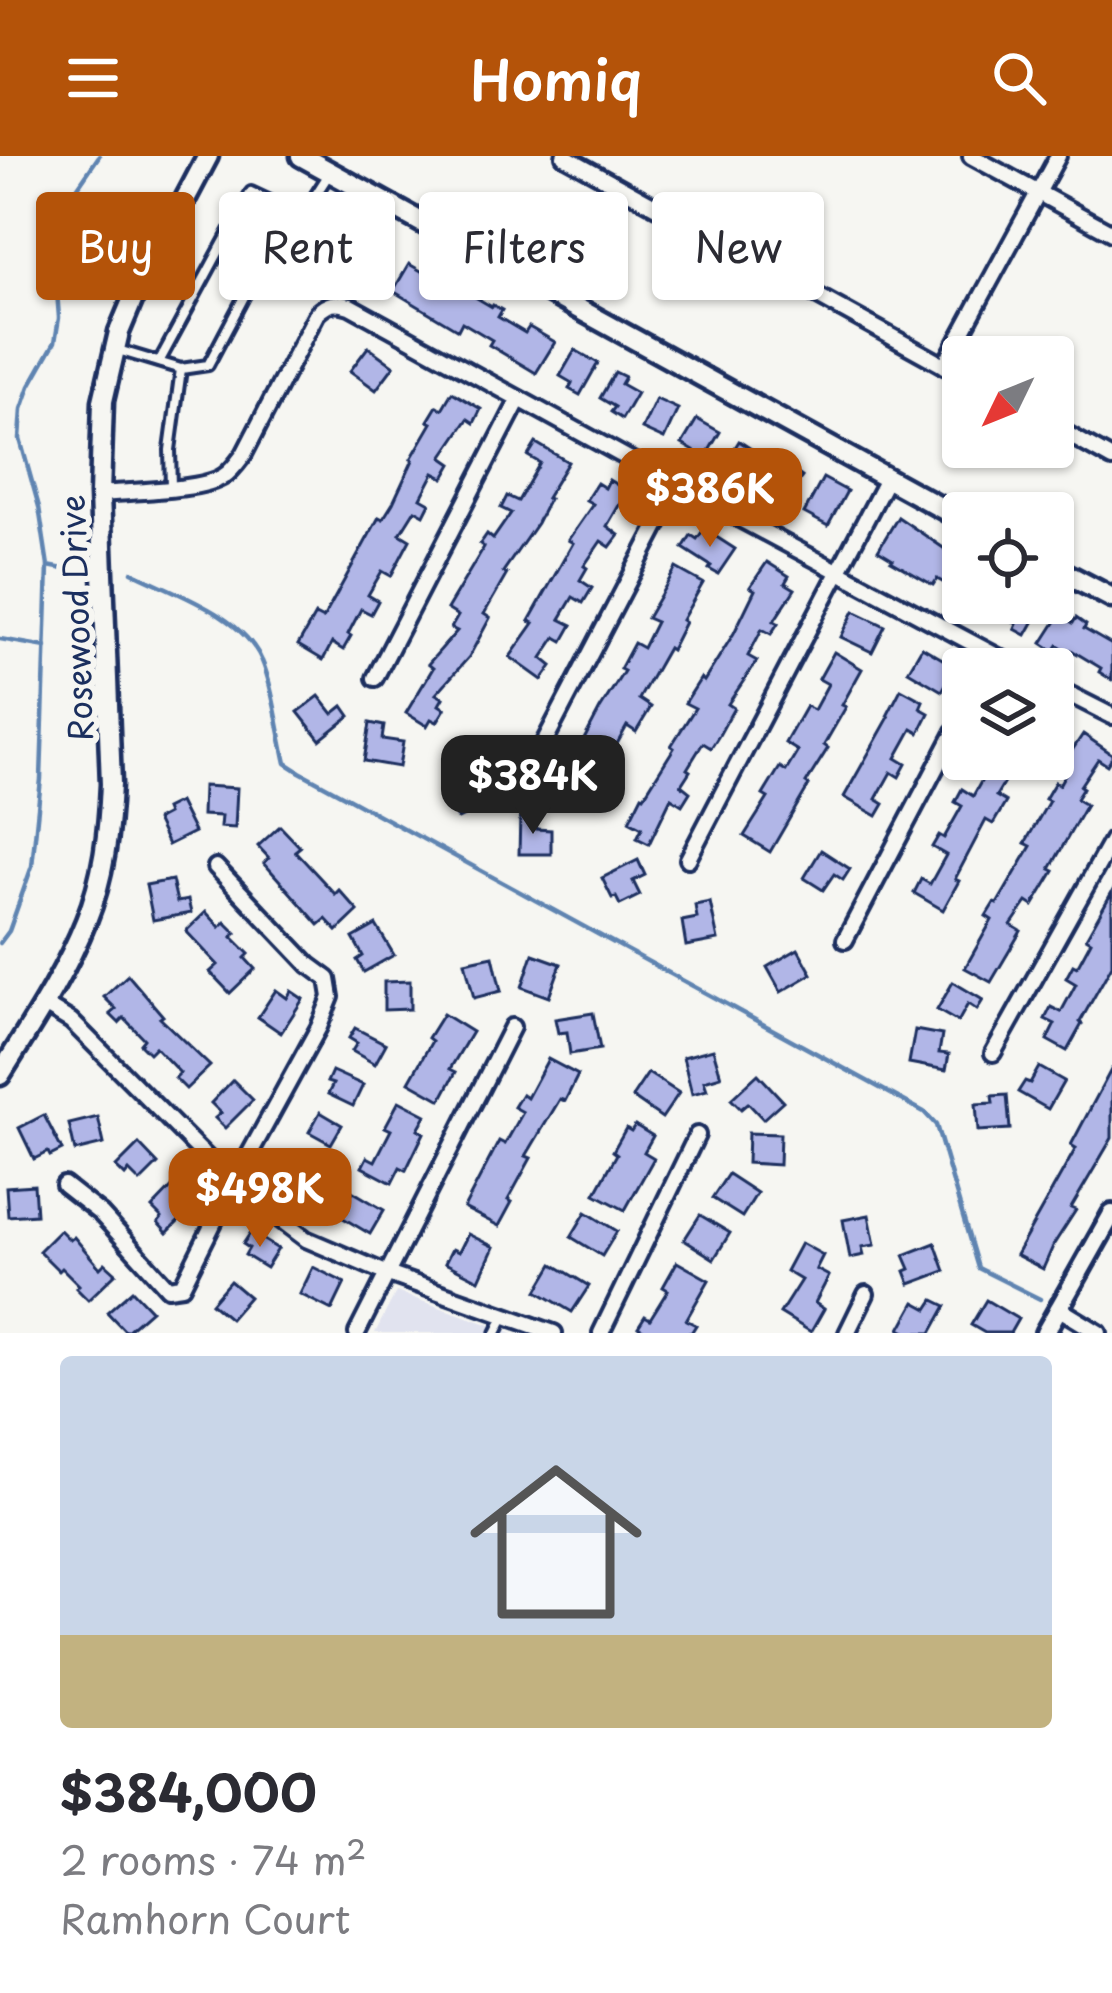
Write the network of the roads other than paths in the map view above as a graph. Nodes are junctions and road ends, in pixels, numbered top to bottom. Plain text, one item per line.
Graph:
1 (208, 156) edge
2 (301, 156) edge
3 (564, 156) edge
4 (971, 156) edge
5 (1058, 156) edge
6 (330, 172) junction
7 (317, 192) edge
8 (1038, 192) junction
9 (1112, 233) edge
10 (219, 251) edge
11 (242, 300) edge
12 (960, 336) edge
13 (115, 349) junction
14 (159, 362) junction
15 (942, 365) edge
16 (181, 369) junction
17 (519, 399) junction
18 (1074, 437) edge
19 (1112, 458) edge
20 (886, 479) junction
21 (678, 486) junction
22 (171, 488) junction
23 (100, 494) junction
24 (942, 509) edge
25 (837, 571) junction
26 (1074, 578) edge
27 (1112, 598) edge
28 (967, 648) edge
29 (375, 678) dead end
30 (1074, 697) edge
31 (1112, 716) edge
32 (942, 756) edge
33 (527, 775) dead end
34 (1112, 840) edge
35 (688, 859) dead end
36 (216, 867) dead end
37 (845, 940) dead end
38 (44, 1004) junction
39 (512, 1027) dead end
40 (993, 1053) dead end
41 (0, 1075) edge
42 (697, 1135) dead end
43 (233, 1184) junction
44 (64, 1185) dead end
45 (1112, 1214) edge
46 (388, 1274) junction
47 (866, 1294) dead end
48 (1058, 1308) junction
49 (505, 1316) junction
50 (357, 1333) edge
51 (496, 1333) edge
52 (554, 1333) edge
53 (601, 1333) edge
54 (848, 1333) edge
55 (1045, 1333) edge
56 (1100, 1333) edge

1 - 13 main road, Rosewood Drive
2 - 6 main road
3 - 15 street
4 - 8 street
5 - 8 street
6 - 7 lane
6 - 20 main road
8 - 9 street
8 - 12 street
10 - 14 lane
11 - 16 lane
13 - 14 lane
13 - 23 main road, Rosewood Drive
14 - 16 lane
16 - 22 lane
17 - 21 street
17 - 22 street
17 - 29 street
18 - 19 street
20 - 24 main road
20 - 25 street
21 - 25 street
21 - 33 street
22 - 23 street
23 - 38 main road, Rosewood Drive
25 - 28 street
25 - 35 street
26 - 27 main road
30 - 31 street
32 - 37 street
34 - 40 street
36 - 43 street
38 - 41 main road, Rosewood Drive
38 - 43 street
39 - 46 street
42 - 53 street
43 - 44 street
43 - 46 street
45 - 48 street
46 - 49 street
46 - 50 street
47 - 54 street
48 - 55 street
48 - 56 street
49 - 51 lane
49 - 52 street

